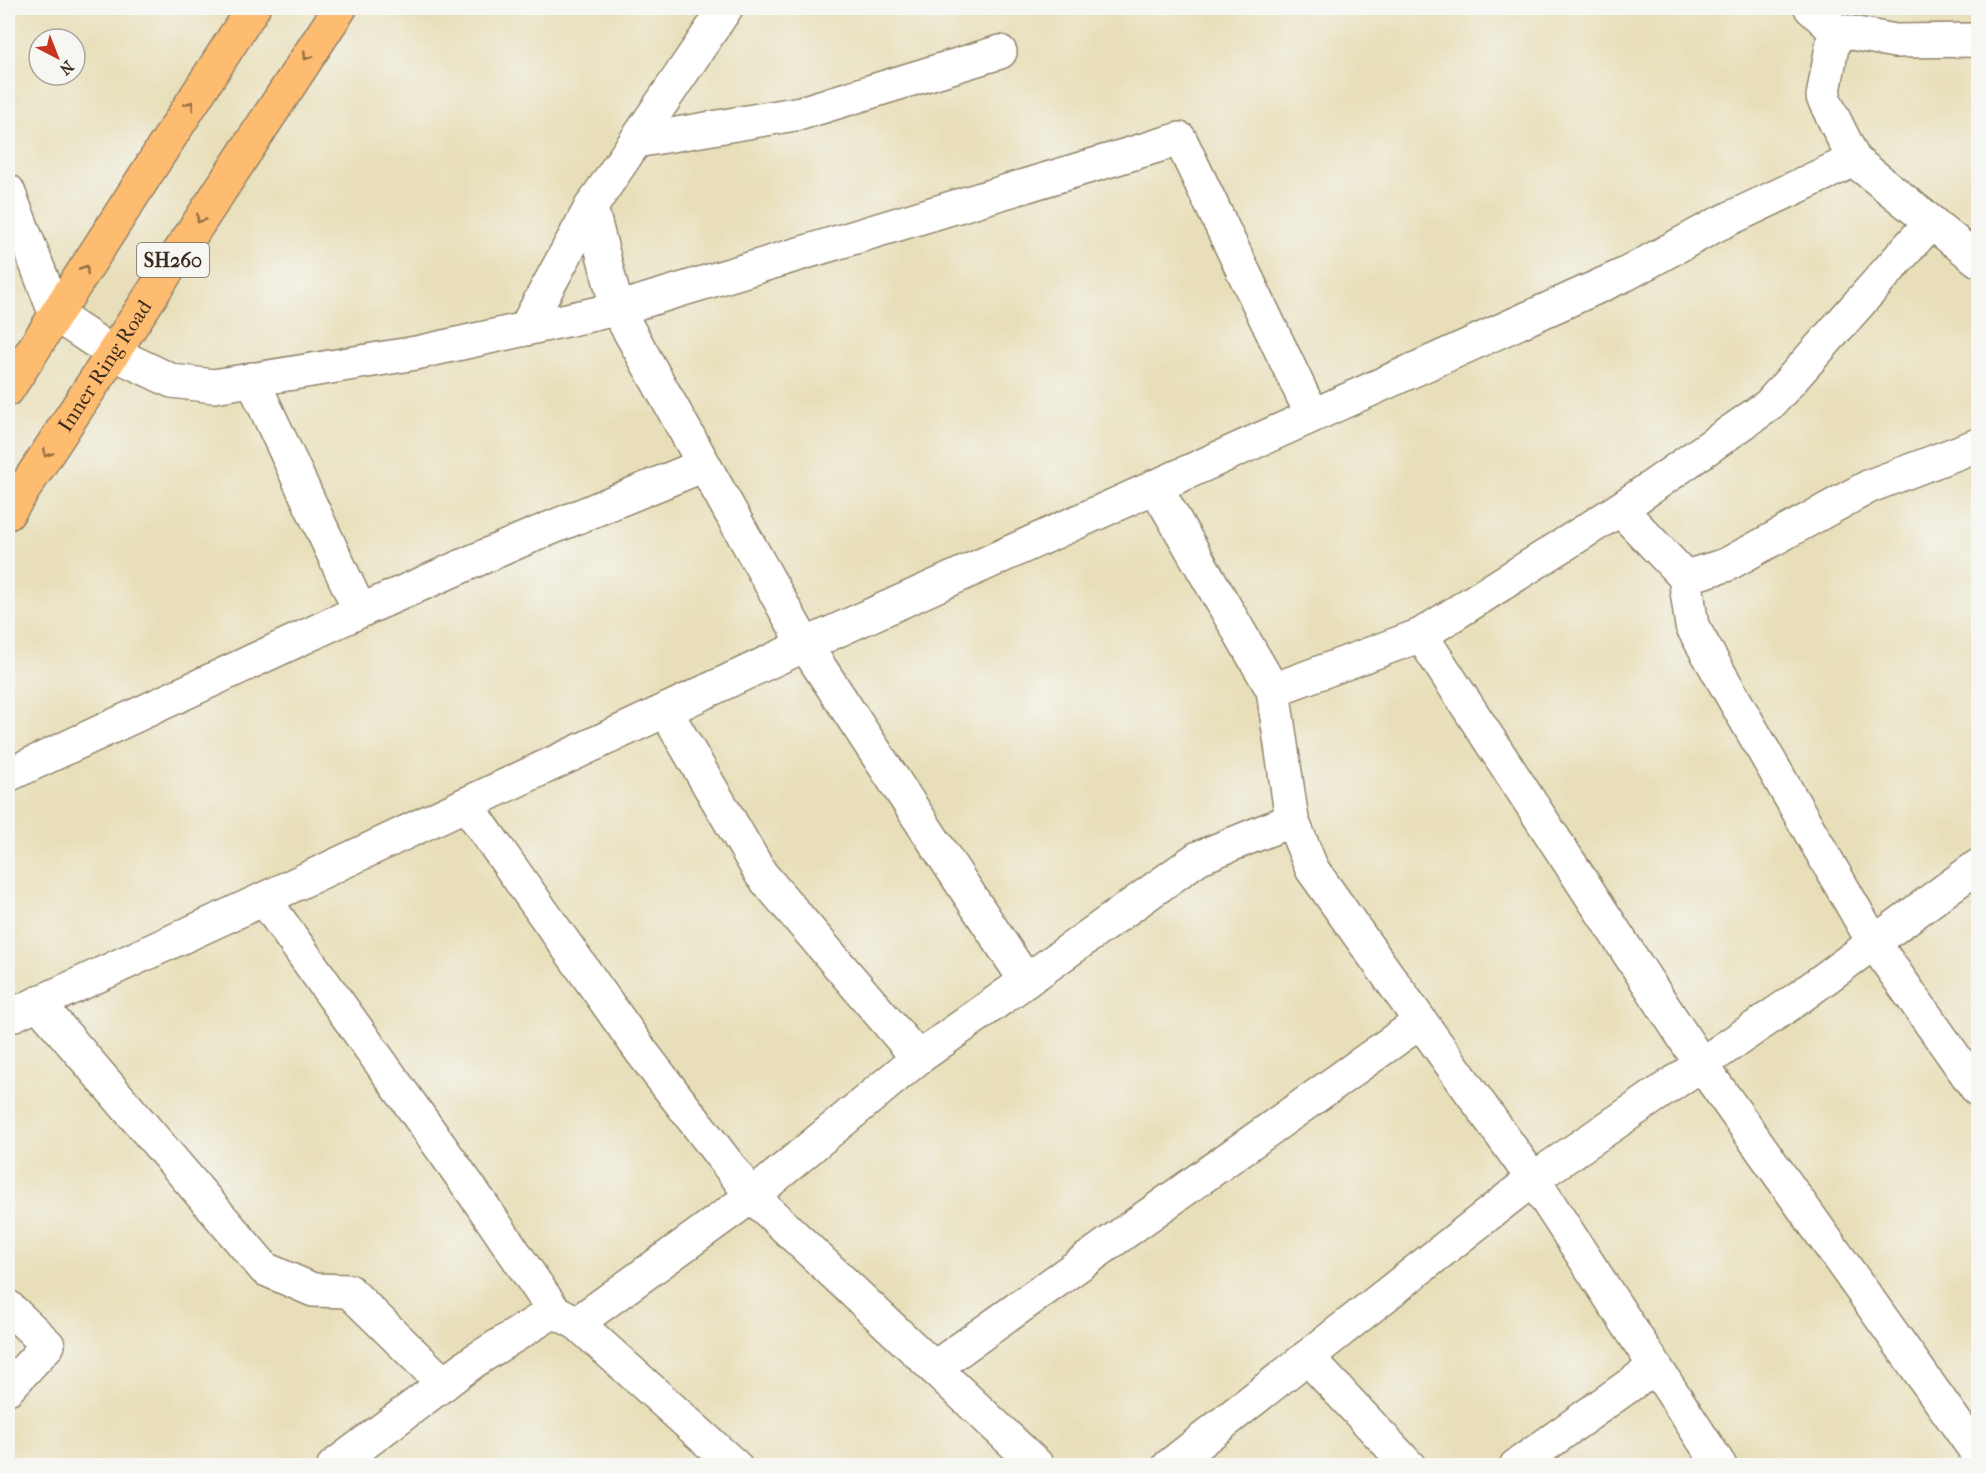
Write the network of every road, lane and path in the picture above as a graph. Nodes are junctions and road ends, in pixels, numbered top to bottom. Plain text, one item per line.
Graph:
1 (253, 8) edge
2 (340, 8) edge
3 (724, 8) edge
4 (1811, 8) edge
5 (1835, 30) junction
6 (1978, 40) edge
7 (1000, 52) dead end
8 (636, 141) junction
9 (1854, 160) junction
10 (8, 191) edge
11 (591, 207) junction
12 (1931, 222) junction
13 (1978, 260) edge
14 (617, 309) junction
15 (56, 315) junction
16 (525, 329) junction
17 (113, 353) junction
18 (252, 379) junction
19 (8, 389) edge
20 (1312, 415) junction
21 (1978, 445) edge
22 (704, 465) junction
23 (1155, 486) junction
24 (1620, 509) junction
25 (8, 513) edge
26 (1685, 577) junction
27 (360, 611) junction
28 (1422, 635) junction
29 (805, 645) junction
30 (1273, 690) junction
31 (665, 710) junction
32 (8, 775) edge
33 (466, 804) junction
34 (1292, 820) junction
35 (1978, 866) edge
36 (264, 899) junction
37 (1874, 943) junction
38 (1026, 981) junction
39 (38, 1003) junction
40 (8, 1017) edge
41 (1420, 1022) junction
42 (918, 1058) junction
43 (1701, 1064) junction
44 (1978, 1090) edge
45 (1533, 1179) junction
46 (752, 1196) junction
47 (8, 1307) edge
48 (565, 1317) junction
49 (1307, 1357) junction
50 (1655, 1367) junction
51 (934, 1368) junction
52 (444, 1384) junction
53 (8, 1388) edge
54 (1978, 1454) edge
55 (334, 1466) edge
56 (735, 1466) edge
57 (1038, 1466) edge
58 (1169, 1466) edge
59 (1409, 1466) edge
60 (1516, 1466) edge
61 (1720, 1466) edge

15 -> 1 highway, SH260
2 -> 17 highway, Inner Ring Road / SH260
3 - 8 street
4 - 5 street
5 - 6 street
5 - 9 street
7 - 8 street
8 - 11 street
9 - 12 street
9 - 20 street
10 - 15 street
11 - 14 street
11 - 16 street
12 - 13 street
12 - 24 street
14 - 16 street
14 - 20 street
14 - 22 street
15 - 17 street
15 - 19 highway, SH260
16 - 18 street
17 - 18 street
17 -> 25 highway, Inner Ring Road / SH260
18 - 27 street
20 - 23 street
21 - 26 street
22 - 27 street
22 - 29 street
23 - 29 street
23 - 30 street
24 - 26 street
24 - 28 street
26 - 37 street
27 - 32 street
28 - 30 street
28 - 43 street
29 - 31 street
29 - 38 street
30 - 34 street
31 - 33 street
31 - 42 street
33 - 36 street
33 - 46 street
34 - 38 street
34 - 41 street
35 - 37 street
36 - 39 street
36 - 48 street
37 - 43 street
37 - 44 street
38 - 42 street
39 - 40 street
39 - 52 street
41 - 45 street
41 - 51 street
42 - 46 street
43 - 45 street
43 - 54 street
45 - 49 street
45 - 50 street
46 - 48 street
46 - 51 street
47 - 53 street
48 - 52 street
48 - 56 street
49 - 58 street
49 - 59 street
50 - 60 street
50 - 61 street
51 - 57 street
52 - 55 street

